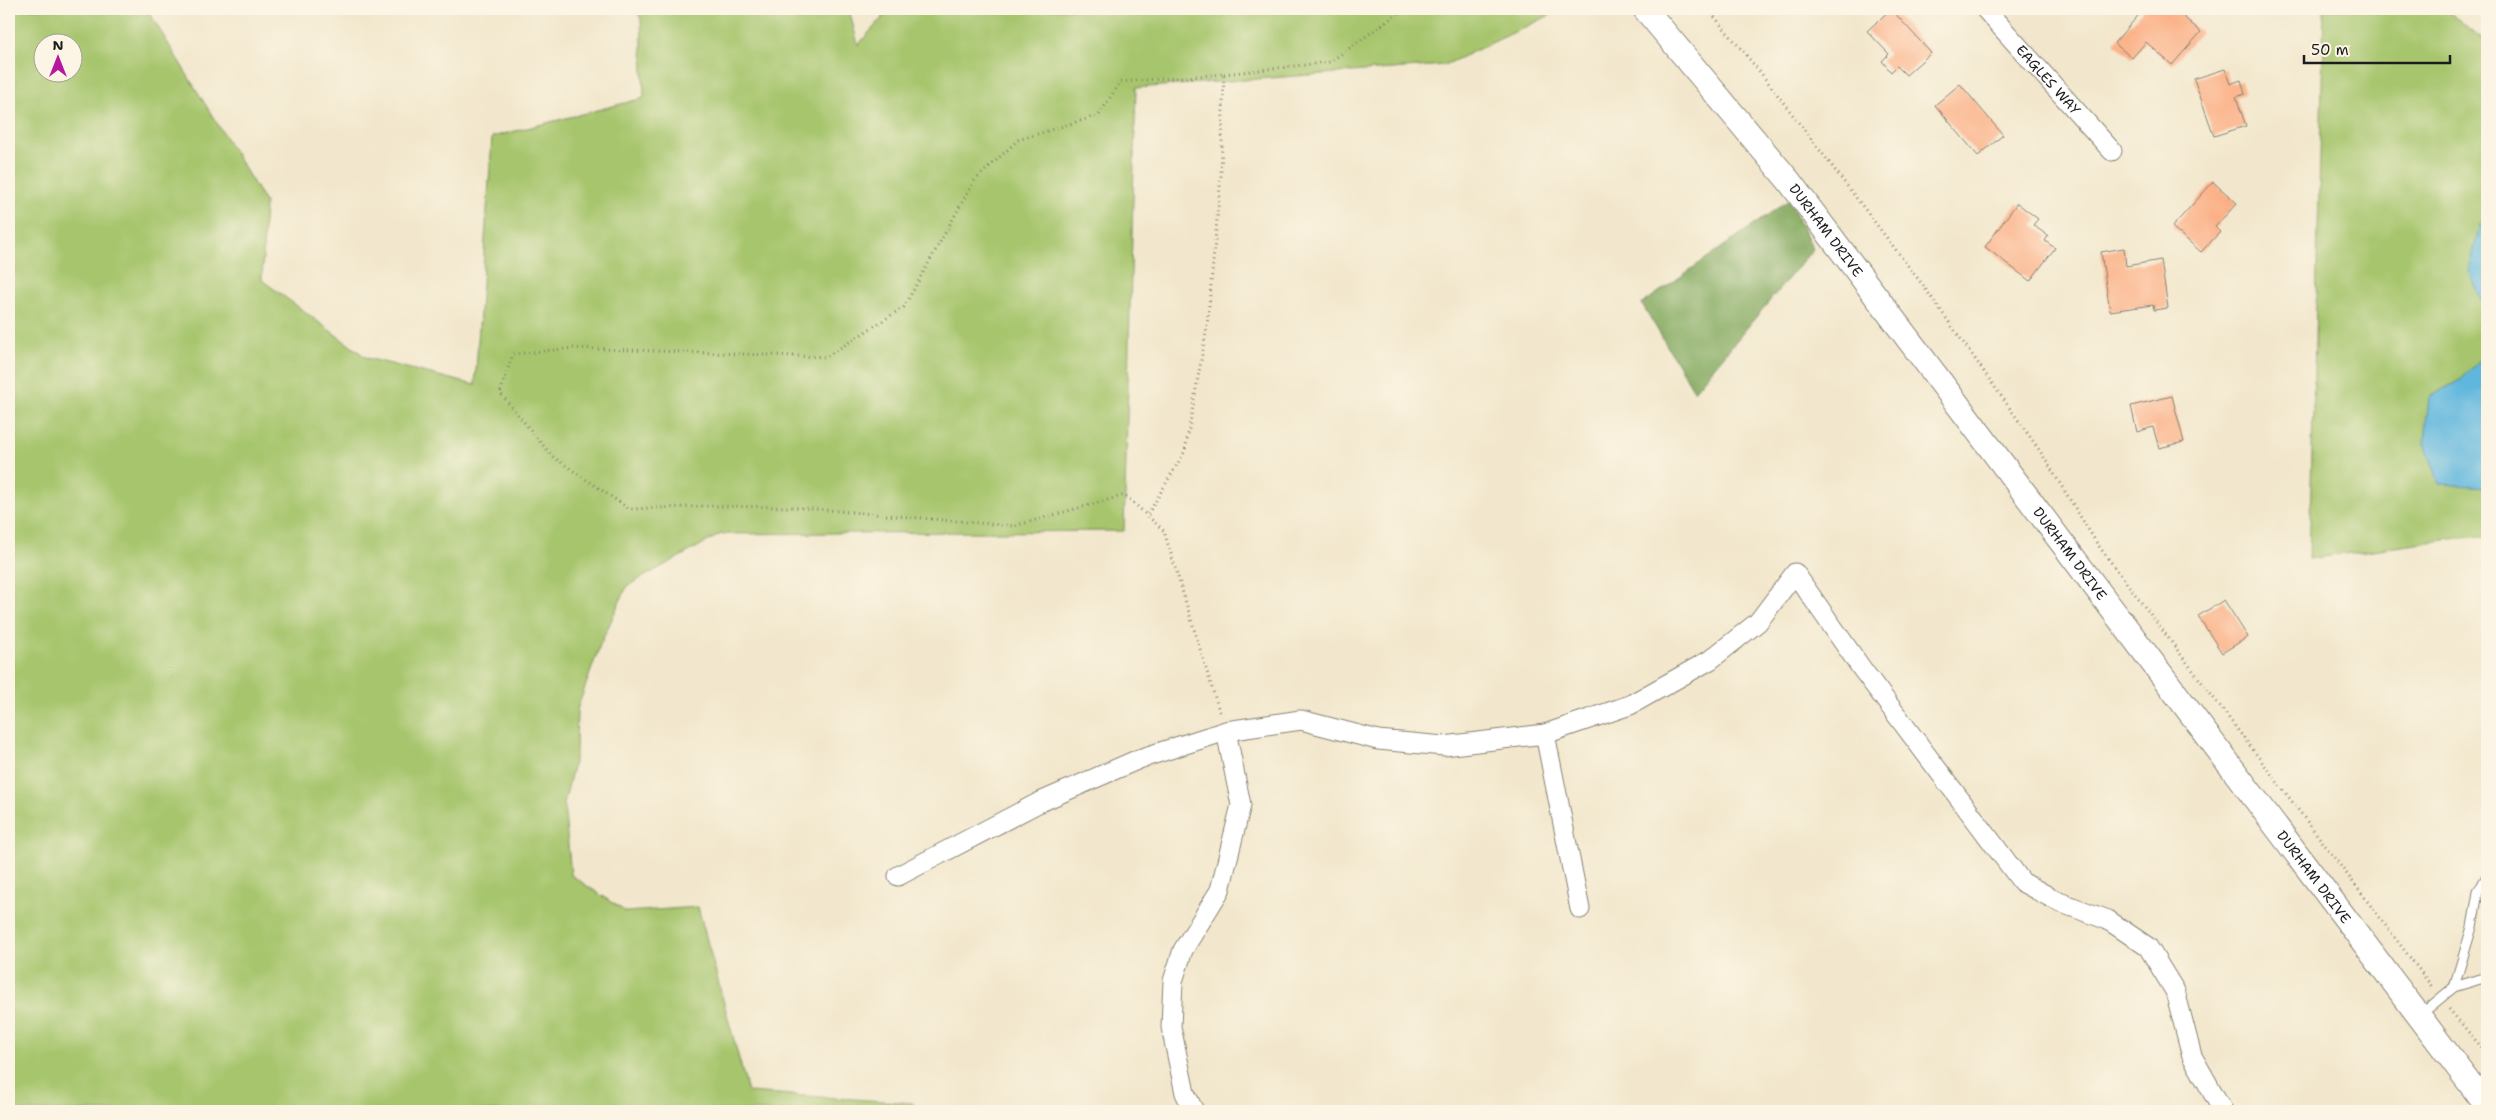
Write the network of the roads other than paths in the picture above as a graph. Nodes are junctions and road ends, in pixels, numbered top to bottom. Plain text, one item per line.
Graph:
1 (1645, 9) edge
2 (1985, 9) edge
3 (2112, 151) dead end
4 (1226, 732) junction
5 (1545, 734) junction
6 (898, 876) dead end
7 (2487, 876) edge
8 (1580, 909) dead end
9 (2487, 977) edge
10 (2454, 987) junction
11 (2419, 1016) junction
12 (2487, 1106) edge
13 (1194, 1111) edge
14 (2223, 1111) edge

1 - 11 street, DURHAM DRIVE
2 - 3 street, EAGLES WAY
4 - 5 street
4 - 6 street
4 - 13 street
5 - 8 street
5 - 14 street
7 - 10 lane
9 - 10 lane
10 - 11 lane
11 - 12 street, DURHAM DRIVE

